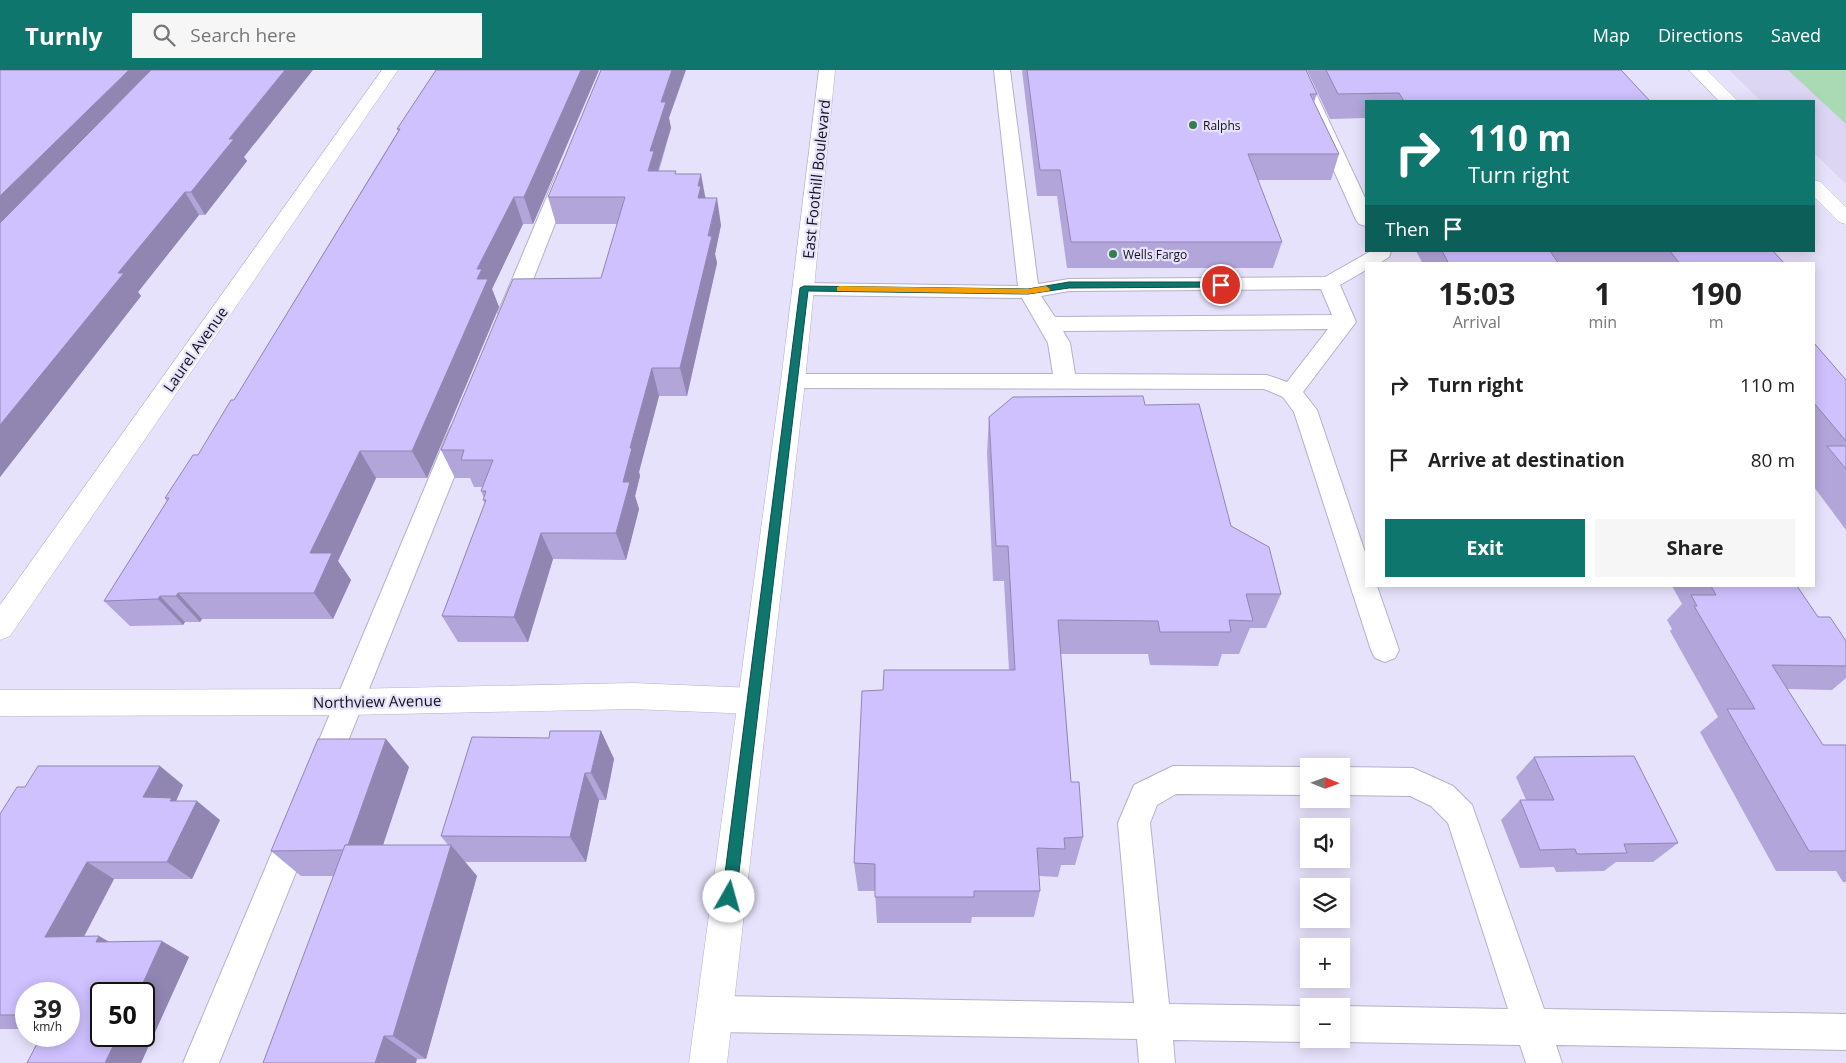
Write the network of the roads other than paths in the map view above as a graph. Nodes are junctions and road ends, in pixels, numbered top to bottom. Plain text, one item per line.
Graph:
1 (390, 70) edge
2 (827, 70) edge
3 (1002, 70) edge
4 (1297, 70) edge
5 (1697, 70) edge
6 (1727, 100) edge
7 (574, 152) edge
8 (1815, 187) edge
9 (1365, 218) edge
10 (1846, 218) edge
11 (1382, 252) edge
12 (1366, 262) edge
13 (1365, 263) edge
14 (1329, 283) junction
15 (804, 288) junction
16 (1028, 292) junction
17 (1345, 322) junction
18 (1049, 324) junction
19 (499, 336) edge
20 (793, 381) junction
21 (1065, 381) junction
22 (1291, 392) junction
23 (469, 409) edge
24 (0, 628) edge
25 (1385, 650) dead end
26 (753, 701) junction
27 (349, 702) junction
28 (0, 703) edge
29 (1300, 781) edge
30 (1350, 781) edge
31 (714, 1014) junction
32 (1153, 1022) junction
33 (1300, 1024) edge
34 (1350, 1024) edge
35 (1532, 1027) junction
36 (1846, 1032) edge
37 (201, 1063) edge
38 (708, 1063) edge
39 (1157, 1063) edge
40 (1544, 1063) edge

1 - 24 street, Laurel Avenue
2 - 15 street, East Foothill Boulevard
3 - 16 lane
4 - 9 lane
5 - 6 street
7 - 19 lane
8 - 10 street
11 - 12 lane
13 - 14 lane
14 - 16 lane
14 - 17 lane
15 - 16 lane
15 - 20 street, East Foothill Boulevard
16 - 18 lane
17 - 18 lane
17 - 22 lane
18 - 21 lane
20 - 21 lane
20 - 26 street, East Foothill Boulevard
21 - 22 lane
22 - 25 lane
23 - 27 lane
26 - 27 street, Northview Avenue
26 - 31 street, East Foothill Boulevard
27 - 28 street, Northview Avenue
27 - 37 lane
29 - 32 lane
30 - 35 lane
31 - 32 lane
31 - 38 street, East Foothill Boulevard
32 - 33 lane
32 - 39 lane
34 - 35 lane
35 - 36 lane
35 - 40 lane

